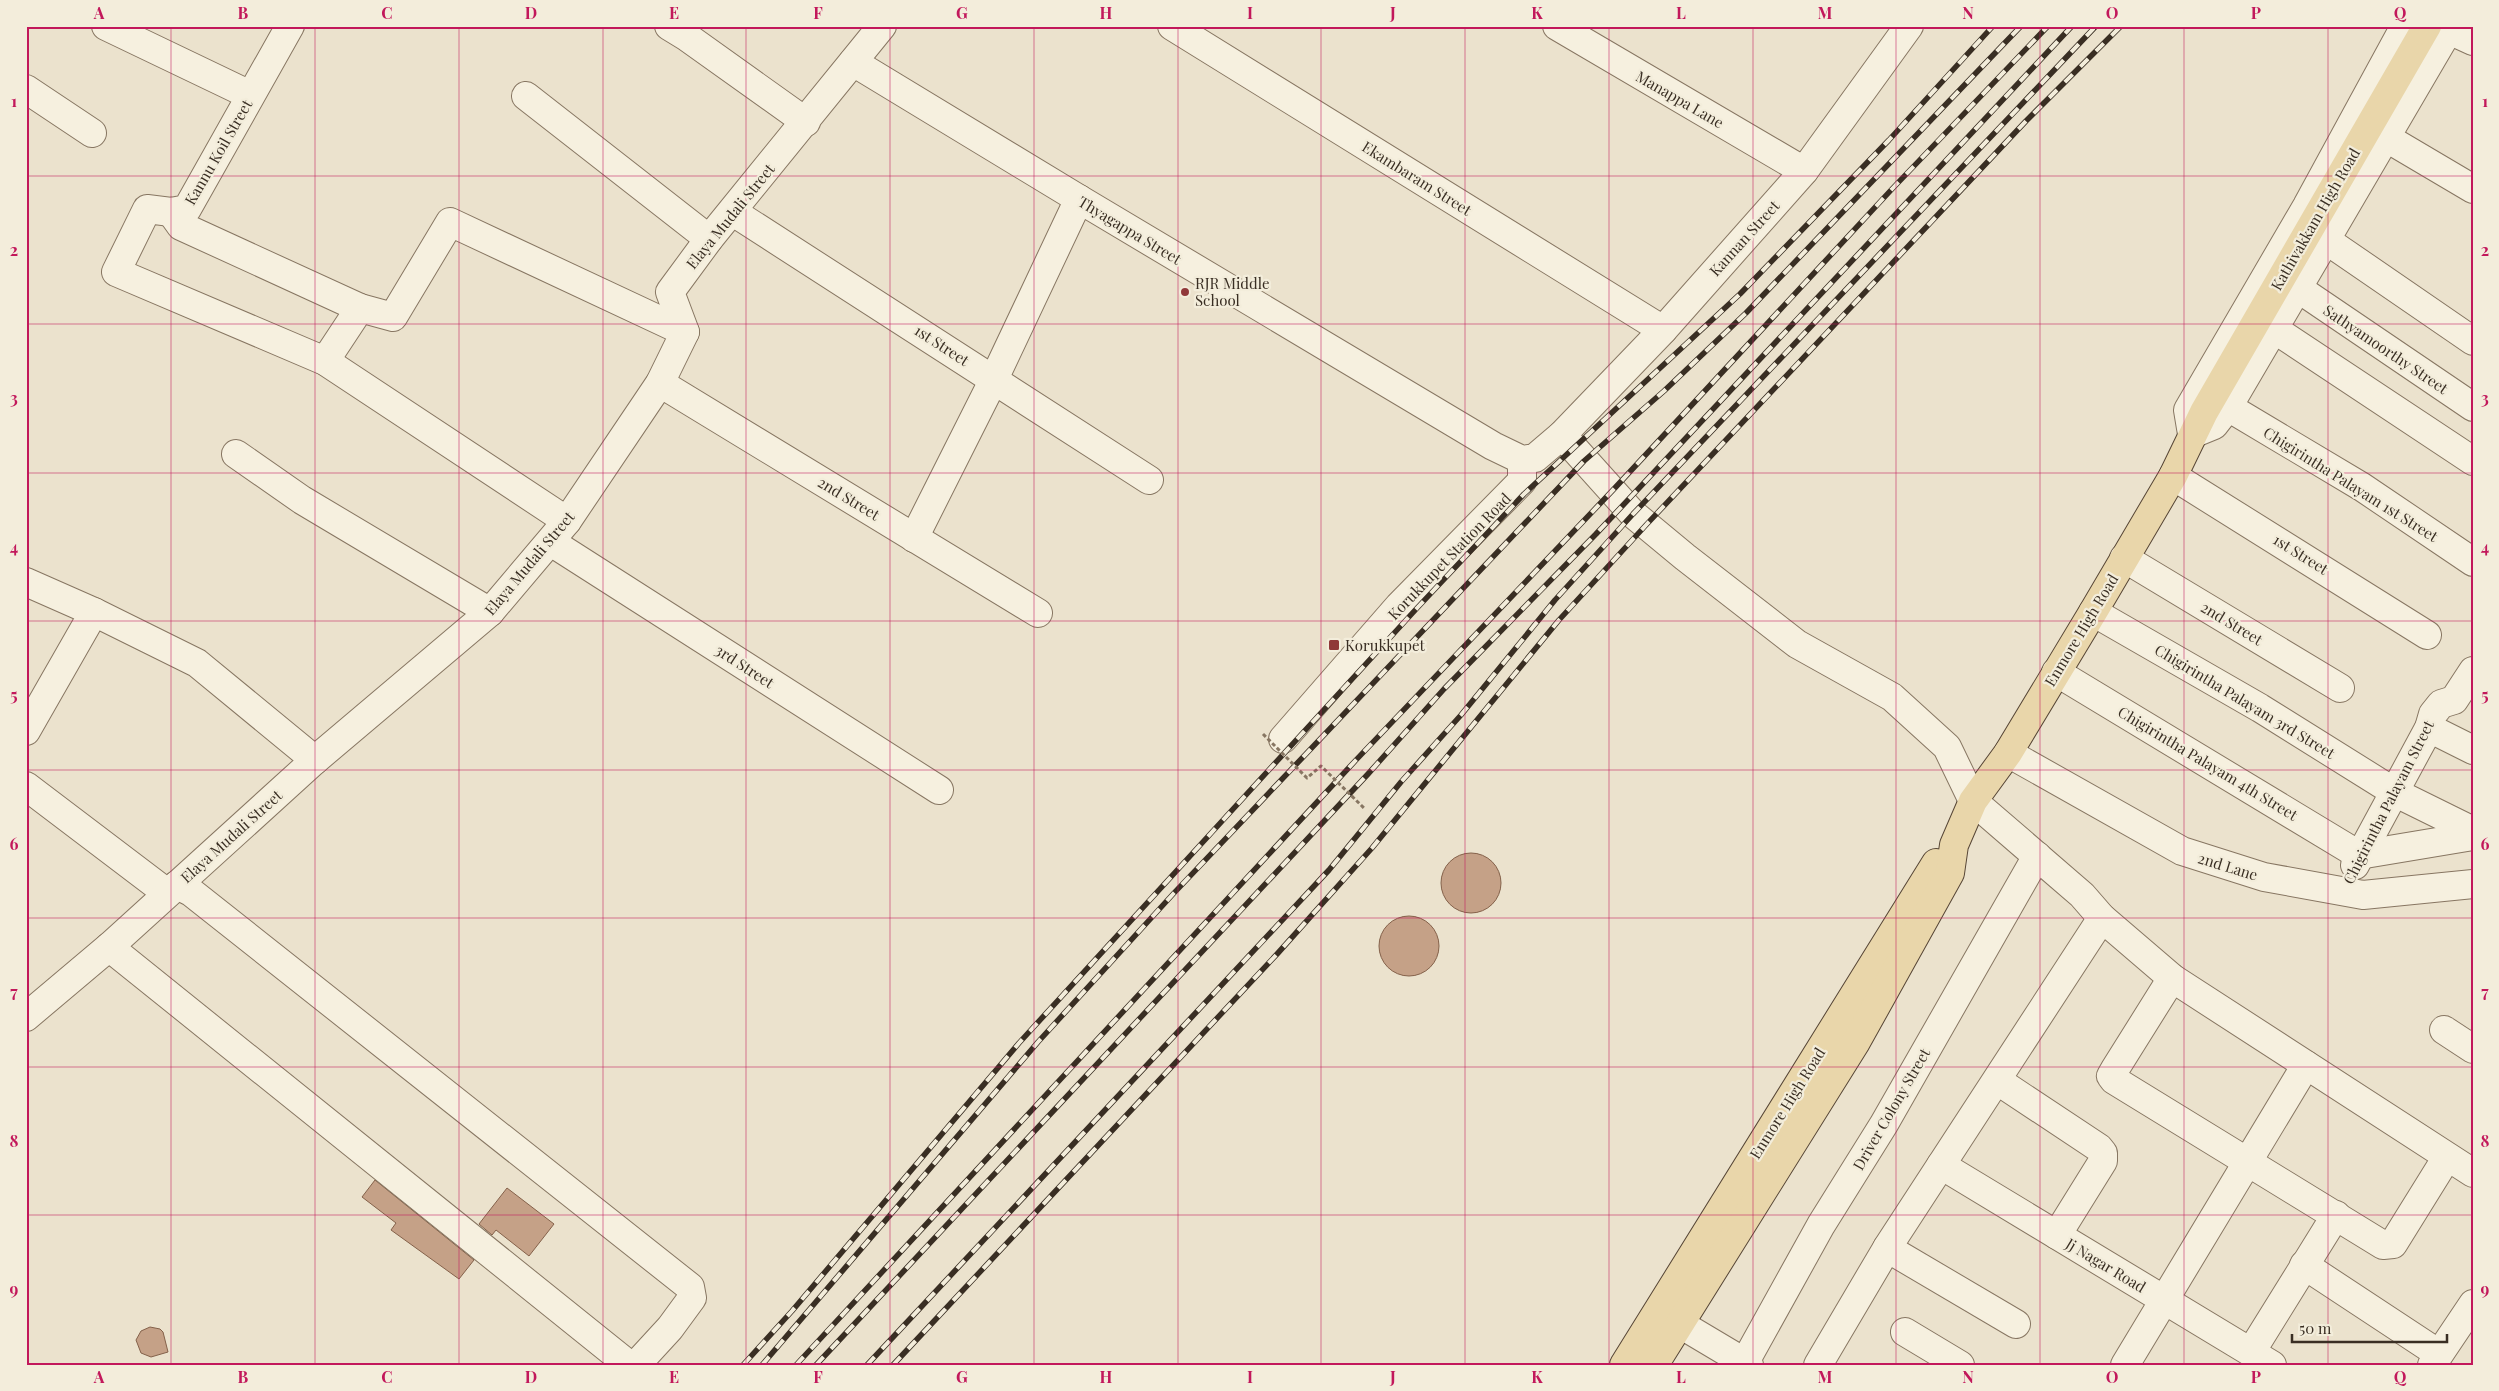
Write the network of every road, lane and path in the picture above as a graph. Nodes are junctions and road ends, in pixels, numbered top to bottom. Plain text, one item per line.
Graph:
1 (106, 26) edge
2 (290, 26) edge
3 (669, 26) edge
4 (1172, 26) edge
5 (1557, 26) edge
6 (1909, 26) edge
7 (2406, 26) edge
8 (870, 30) edge
9 (2450, 31) edge
10 (853, 62) junction
11 (26, 88) edge
12 (250, 95) junction
13 (526, 96) dead end
14 (806, 122) junction
15 (92, 133) dead end
16 (2385, 137) junction
17 (1804, 171) junction
18 (2473, 189) edge
19 (1079, 200) junction
20 (171, 212) junction
21 (733, 212) junction
22 (709, 240) junction
23 (2326, 240) junction
24 (116, 272) joint
25 (2299, 290) junction
26 (360, 308) junction
27 (2274, 329) junction
28 (1663, 330) junction
29 (685, 332) junction
30 (2473, 341) edge
31 (325, 361) junction
32 (994, 379) junction
33 (660, 383) junction
34 (2473, 408) edge
35 (2208, 418) junction
36 (1562, 435) junction
37 (236, 454) dead end
38 (1522, 460) junction
39 (2473, 461) edge
40 (2173, 476) junction
41 (1149, 480) dead end
42 (559, 531) junction
43 (914, 538) junction
44 (2124, 558) junction
45 (2473, 562) edge
46 (26, 582) edge
47 (94, 612) junction
48 (490, 612) junction
49 (2093, 612) junction
50 (1038, 613) dead end
51 (2427, 635) dead end
52 (2473, 671) edge
53 (2056, 672) junction
54 (2340, 688) dead end
55 (2429, 728) junction
56 (26, 731) edge
57 (1273, 737) joint
58 (2473, 750) edge
59 (2008, 753) junction
60 (315, 760) junction
61 (26, 786) edge
62 (938, 790) dead end
63 (2396, 793) junction
64 (1973, 801) junction
65 (1364, 808) dead end
66 (2473, 831) edge
67 (2473, 836) edge
68 (2359, 855) junction
69 (2037, 856) junction
70 (2473, 884) edge
71 (172, 889) junction
72 (2342, 891) junction
73 (2102, 918) junction
74 (109, 947) junction
75 (2172, 978) junction
76 (26, 1016) edge
77 (2444, 1030) dead end
78 (2473, 1049) edge
79 (2306, 1065) junction
80 (1998, 1081) junction
81 (2448, 1157) junction
82 (2248, 1163) junction
83 (1941, 1165) junction
84 (2473, 1174) edge
85 (2336, 1215) junction
86 (2057, 1235) junction
87 (1887, 1248) junction
88 (2304, 1265) junction
89 (2165, 1301) junction
90 (2473, 1304) edge
91 (1669, 1318) junction
92 (2016, 1324) dead end
93 (1905, 1332) dead end
94 (2261, 1358) edge
95 (2435, 1359) edge
96 (2135, 1361) edge
97 (1747, 1363) edge
98 (629, 1365) edge
99 (636, 1365) edge
100 (1624, 1365) edge
101 (1654, 1365) edge
102 (1818, 1365) edge
103 (1960, 1365) edge

1 - 12 street
2 - 12 street, Kannu Koil Street
3 - 14 street
4 - 28 street, Ekambaram Street
5 - 17 street, Manappa Lane
6 - 17 street, Kannan Street
7 - 35 street
8 - 10 street, Elaya Mudali Street
9 - 16 street
9 - 35 main road, Kathivakkam High Road
10 - 14 street, Elaya Mudali Street
10 - 19 street, Thyagappa Street
11 - 15 street
12 - 20 street, Kannu Koil Street
13 - 22 street
14 - 21 street, Elaya Mudali Street
16 - 18 street
16 - 23 street
17 - 28 street, Kannan Street
19 - 32 street
19 - 38 street, Thyagappa Street
20 - 24 street, Kannu Koil Street
20 - 26 street
21 - 22 street, Elaya Mudali Street
21 - 32 street, 1st Street
22 - 29 street, Elaya Mudali Street
23 - 25 street
23 - 30 street
24 - 31 street, 3rd Street
25 - 27 street
25 - 34 street, Sathyamoorthy Street
26 - 29 street
26 - 31 street
27 - 35 street
27 - 39 street
28 - 36 street, Kannan Street
29 - 33 street, Elaya Mudali Street
31 - 42 street, 3rd Street
32 - 41 street, 1st Street
32 - 43 street
33 - 42 street, Elaya Mudali Street
33 - 43 street, 2nd Street
35 - 40 main road, Enmore High Road
35 - 45 street, Chigirintha Palayam 1st Street
36 - 38 street
36 - 64 street
37 - 48 street
38 - 57 street, Korukkupet Station Road
40 - 44 main road, Enmore High Road
40 - 51 street, 1st Street
42 - 48 street, Elaya Mudali Street
42 - 62 street, 3rd Street
43 - 50 street, 2nd Street
44 - 49 main road, Enmore High Road
44 - 54 street, 2nd Street
46 - 47 street
47 - 56 street
47 - 60 street
48 - 60 street, Elaya Mudali Street
49 - 53 main road, Enmore High Road
49 - 63 street, Chigirintha Palayam 3rd Street
52 - 55 street, Chigirintha Palayam Street
53 - 59 main road, Enmore High Road
53 - 68 street, Chigirintha Palayam 4th Street
55 - 58 street
55 - 63 street, Chigirintha Palayam Street
57 - 65 path, bridge
59 - 64 main road, Enmore High Road
59 - 72 street, 2nd Lane
60 - 71 street, Elaya Mudali Street
61 - 71 street
63 - 66 street, Chigirintha Palayam 3rd Street
63 - 68 street, Chigirintha Palayam Street
64 - 69 street
64 - 91 main road, Enmore High Road
67 - 68 street
68 - 72 street, Chigirintha Palayam Street
69 - 73 street
69 - 97 street, Driver Colony Street
70 - 72 street, 2nd Lane
71 - 74 street, Elaya Mudali Street
71 - 99 street
73 - 75 street
73 - 80 street
74 - 76 street, Elaya Mudali Street
74 - 98 street
75 - 79 street
75 - 82 street
77 - 78 street
79 - 81 street
79 - 82 street
80 - 83 street
80 - 86 street
81 - 84 street
81 - 85 street
82 - 85 street
82 - 89 street
83 - 86 street, Jj Nagar Road
83 - 87 street
85 - 88 street
86 - 89 street, Jj Nagar Road
87 - 92 street
87 - 102 street
88 - 94 street
88 - 95 street
89 - 94 street, Jj Nagar Road
89 - 96 street
90 - 95 street
91 - 97 street
91 - 100 main road, Enmore High Road
91 - 101 main road, Enmore High Road
93 - 103 street

